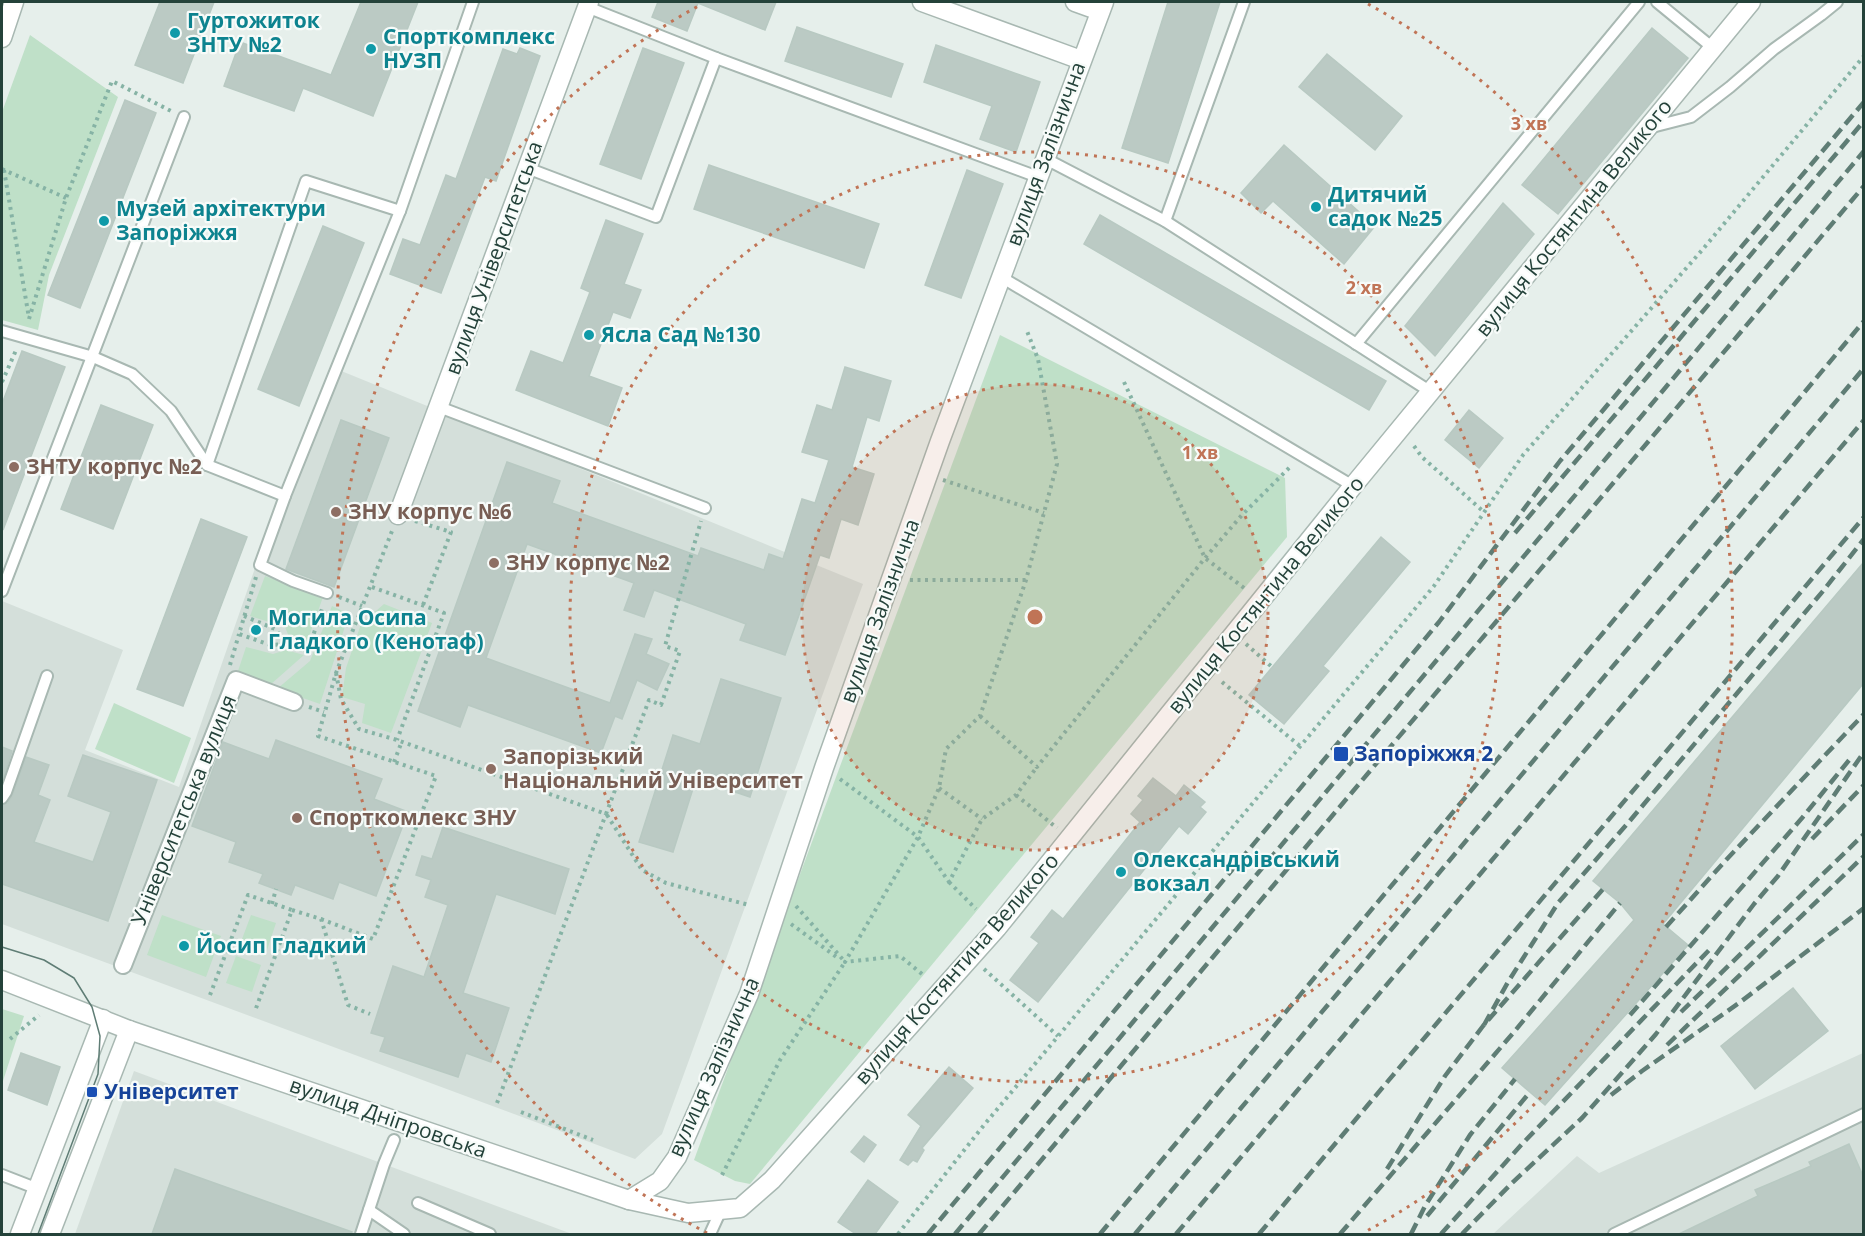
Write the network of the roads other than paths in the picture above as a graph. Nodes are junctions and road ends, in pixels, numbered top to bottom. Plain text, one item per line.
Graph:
1 (14, 2) edge
2 (473, 2) edge
3 (922, 2) edge
4 (1075, 2) edge
5 (1244, 2) edge
6 (1639, 2) edge
7 (1657, 2) edge
8 (1751, 2) edge
9 (1837, 2) edge
10 (589, 4) edge
11 (1102, 6) edge
12 (2, 38) edge
13 (1713, 48) junction
14 (716, 58) junction
15 (1081, 60) junction
16 (183, 117) road end
17 (1648, 128) junction
18 (1044, 158) junction
19 (527, 168) junction
20 (1038, 177) junction
21 (400, 211) junction
22 (1165, 221) junction
23 (1001, 277) junction
24 (2, 331) edge
25 (1356, 344) junction
26 (93, 357) junction
27 (1431, 392) junction
28 (439, 406) junction
29 (207, 465) junction
30 (1353, 486) junction
31 (285, 496) junction
32 (705, 508) road end
33 (398, 515) road end
34 (2, 591) edge
35 (327, 594) road end
36 (46, 676) dead end
37 (294, 702) dead end
38 (2, 798) edge
39 (123, 965) dead end
40 (2, 980) edge
41 (103, 1019) junction
42 (129, 1030) junction
43 (1863, 1114) edge
44 (394, 1140) dead end
45 (2, 1175) edge
46 (772, 1180) joint
47 (38, 1189) junction
48 (629, 1200) junction
49 (418, 1203) dead end
50 (369, 1210) junction
51 (721, 1210) junction
52 (20, 1234) edge
53 (51, 1234) edge
54 (361, 1234) edge
55 (404, 1234) edge
56 (490, 1234) edge
57 (710, 1234) edge
58 (1614, 1234) edge

1 - 12 street
2 - 21 lane
3 - 15 street
4 - 11 street
5 - 22 lane
6 - 25 lane
7 - 13 lane
8 - 13 street, вулиця Костянтина Великого
9 - 17 lane
10 - 14 lane
10 - 19 street, вулиця Університетська
11 - 15 street, вулиця Залізнична
13 - 17 street, вулиця Костянтина Великого
14 - 19 lane
14 - 20 lane
15 - 18 street, вулиця Залізнична
16 - 26 lane
17 - 27 street, вулиця Костянтина Великого
18 - 20 street, вулиця Залізнична
18 - 22 lane
19 - 28 street, вулиця Університетська
20 - 23 street, вулиця Залізнична
21 - 29 lane
21 - 31 lane
22 - 25 lane
23 - 30 lane
23 - 48 street, вулиця Залізнична
24 - 26 lane
25 - 27 lane
26 - 29 lane
26 - 34 lane
27 - 30 street, вулиця Костянтина Великого
28 - 32 lane
28 - 33 street, вулиця Університетська
29 - 31 lane
30 - 46 street, вулиця Костянтина Великого
31 - 35 lane
36 - 38 lane
37 - 39 street, Університетська вулиця
40 - 41 street, вулиця Дніпровська
41 - 42 street, вулиця Дніпровська
41 - 47 street
42 - 48 street, вулиця Дніпровська
42 - 53 street
43 - 58 lane
44 - 50 lane
45 - 47 lane
46 - 51 street, вулиця Дніпровська
47 - 52 street
48 - 51 street, вулиця Дніпровська
49 - 56 lane
50 - 54 lane
50 - 55 lane
51 - 57 lane

